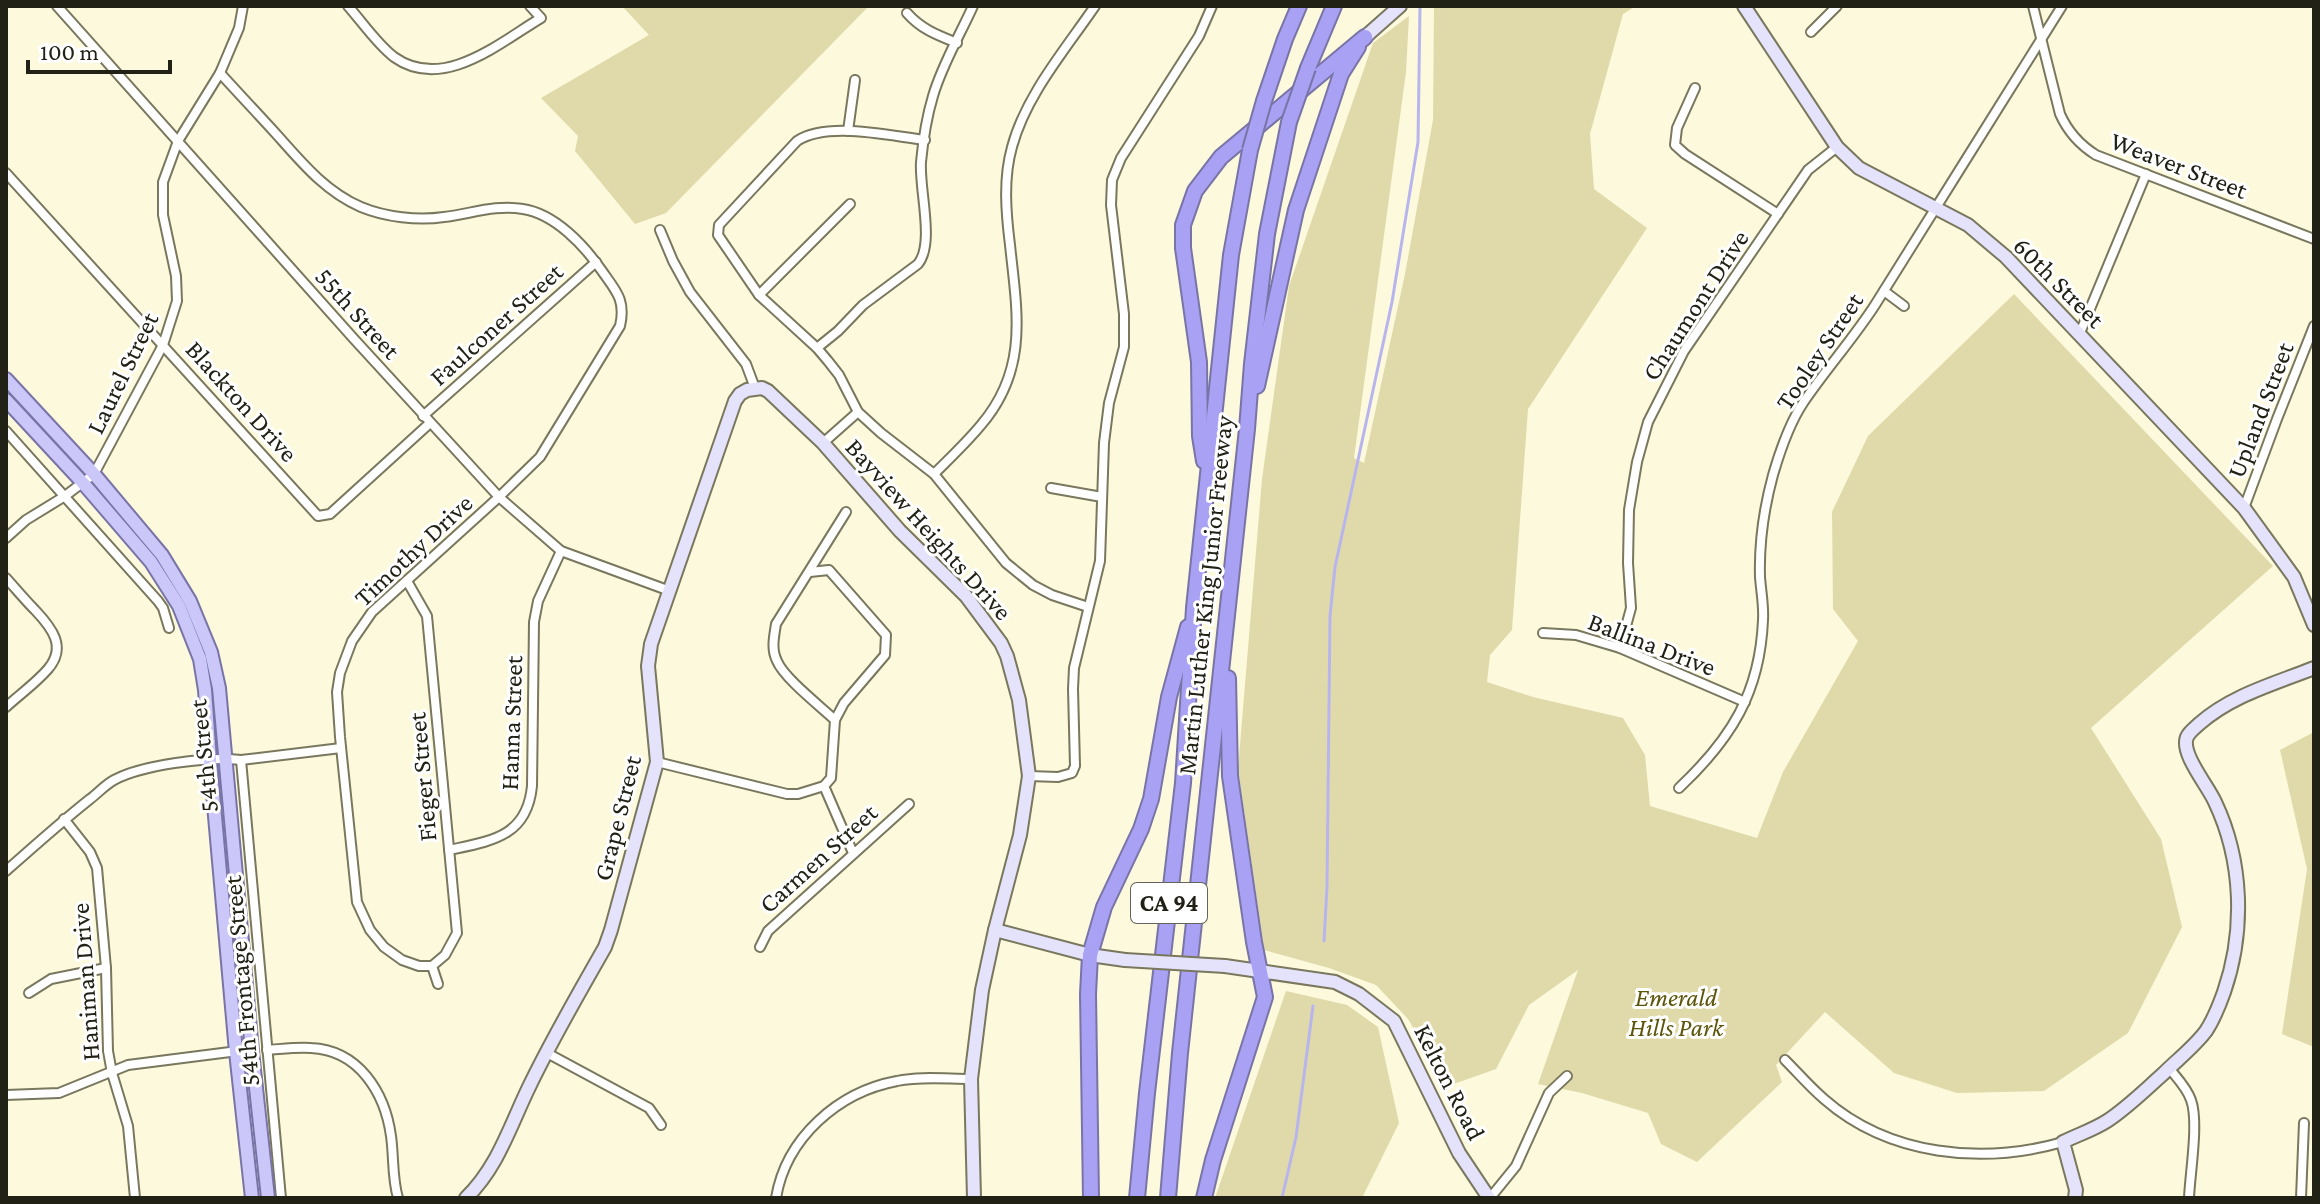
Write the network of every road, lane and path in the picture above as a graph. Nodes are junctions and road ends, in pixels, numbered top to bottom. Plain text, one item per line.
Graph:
1 (57, 6) edge
2 (243, 6) edge
3 (348, 6) edge
4 (530, 6) edge
5 (973, 6) edge
6 (1095, 6) edge
7 (1212, 6) edge
8 (1299, 6) edge
9 (1334, 6) edge
10 (1400, 6) edge
11 (1744, 6) edge
12 (1837, 6) edge
13 (2023, 6) edge
14 (2062, 6) edge
15 (2033, 8) edge
16 (907, 13) dead end
17 (1811, 32) dead end
18 (1365, 37) junction
19 (2040, 40) junction
20 (957, 43) junction
21 (220, 73) junction
22 (855, 80) dead end
23 (1695, 88) dead end
24 (848, 131) junction
25 (925, 140) junction
26 (178, 141) junction
27 (1837, 147) junction
28 (6, 173) edge
29 (2146, 174) junction
30 (850, 204) dead end
31 (1936, 207) junction
32 (1778, 214) junction
33 (660, 230) dead end
34 (2314, 239) edge
35 (596, 262) junction
36 (1884, 291) junction
37 (759, 295) junction
38 (1904, 306) dead end
39 (2314, 326) edge
40 (2080, 333) junction
41 (163, 345) junction
42 (817, 348) junction
43 (6, 379) edge
44 (755, 388) junction
45 (6, 400) edge
46 (858, 412) junction
47 (426, 420) junction
48 (1247, 429) junction
49 (6, 431) edge
50 (823, 443) junction
51 (94, 474) junction
52 (934, 474) junction
53 (83, 483) junction
54 (1207, 483) junction
55 (1051, 488) dead end
56 (65, 496) junction
57 (499, 497) junction
58 (1102, 497) junction
59 (2244, 508) junction
60 (846, 512) dead end
61 (318, 516) joint
62 (6, 538) edge
63 (561, 551) junction
64 (810, 572) junction
65 (6, 578) edge
66 (407, 581) junction
67 (670, 591) junction
68 (1088, 607) junction
69 (1194, 608) junction
70 (1227, 613) junction
71 (2314, 625) edge
72 (169, 628) dead end
73 (1543, 633) dead end
74 (1620, 648) junction
75 (2314, 668) edge
76 (1745, 702) junction
77 (6, 707) edge
78 (835, 720) junction
79 (341, 748) junction
80 (227, 758) junction
81 (210, 760) junction
82 (241, 760) junction
83 (657, 762) junction
84 (1029, 776) junction
85 (824, 786) junction
86 (1679, 788) dead end
87 (909, 804) dead end
88 (64, 819) junction
89 (449, 850) junction
90 (853, 853) junction
91 (6, 871) edge
92 (995, 930) junction
93 (760, 947) dead end
94 (1090, 955) junction
95 (432, 966) junction
96 (106, 968) junction
97 (1261, 970) junction
98 (438, 984) dead end
99 (29, 993) dead end
100 (267, 1050) junction
101 (230, 1052) dead end
102 (547, 1053) junction
103 (1785, 1060) dead end
104 (2169, 1068) junction
105 (112, 1073) junction
106 (1567, 1076) dead end
107 (971, 1079) junction
108 (6, 1098) edge
109 (2304, 1123) dead end
110 (661, 1125) dead end
111 (2063, 1142) junction
112 (135, 1198) edge
113 (252, 1198) edge
114 (268, 1198) edge
115 (281, 1198) edge
116 (398, 1198) edge
117 (466, 1198) edge
118 (776, 1198) edge
119 (974, 1198) edge
120 (1091, 1198) edge
121 (1137, 1198) edge
122 (1168, 1198) edge
123 (1204, 1198) edge
124 (1490, 1198) edge
125 (2075, 1198) edge
126 (2189, 1198) edge
127 (2301, 1198) edge

1 - 26 street, 55th Street
2 - 21 street, Laurel Street
3 - 4 street
5 - 20 street
6 - 52 street
7 - 58 street
8 - 54 highway, Martin Luther King Junior Freeway / CA 94, bridge
9 - 48 highway, Martin Luther King Junior Freeway / CA 94, bridge
10 - 18 street
11 - 27 street, 60th Street
12 - 17 street
13 - 15 street
14 - 19 street, Tooley Street
15 - 19 street, Weaver Street
16 - 20 street
18 - 48 highway
18 - 54 highway
19 - 29 street, Weaver Street
19 - 31 street, Tooley Street
20 - 25 street
21 - 26 street, Laurel Street
21 - 35 street, Timothy Drive
22 - 24 street
23 - 32 street
24 - 25 street
24 - 37 street
25 - 42 street
26 - 41 street, Laurel Street
26 - 47 street, 55th Street
27 - 31 street, 60th Street
27 - 32 street, Chaumont Drive
28 - 41 street, Blackton Drive
29 - 34 street, Weaver Street
29 - 40 street
30 - 37 street
31 - 36 street, Tooley Street
31 - 40 street, 60th Street
32 - 74 street, Chaumont Drive
33 - 44 street, Bayview Heights Drive
35 - 47 street, Faulconer Street
35 - 57 street, Timothy Drive
36 - 38 street
36 - 76 street, Tooley Street
37 - 42 street
39 - 59 street, Upland Street
40 - 59 street, 60th Street
41 - 51 street, Laurel Street
41 - 61 street, Blackton Drive
42 - 46 street
43 - 51 main road, 54th Street
44 - 50 street, Bayview Heights Drive
44 - 67 street, Grape Street
45 - 53 main road, 54th Street
46 - 50 street
46 - 52 street
47 - 57 street, 55th Street
47 - 61 street, Faulconer Street
48 - 70 highway, Martin Luther King Junior Freeway / CA 94
49 - 56 street
50 - 84 street, Bayview Heights Drive
51 - 53 street, Laurel Street
51 - 80 main road, 54th Street
52 - 68 street
53 - 56 street, Laurel Street
53 - 81 main road, 54th Street
54 - 69 highway, Martin Luther King Junior Freeway / CA 94
55 - 58 street
56 - 62 street, Laurel Street
56 - 72 street
57 - 63 street, 55th Street
57 - 66 street, Timothy Drive
58 - 68 street
59 - 71 street, 60th Street
60 - 64 street
63 - 67 street, 55th Street
63 - 89 street, Hanna Street
64 - 78 street
64 - 78 street
65 - 77 street
66 - 79 street, Timothy Drive
66 - 89 street, Fieger Street
67 - 83 street, Grape Street
68 - 84 street
69 - 94 highway
69 - 121 highway, Martin Luther King Junior Freeway / CA 94
70 - 97 highway
70 - 122 highway, Martin Luther King Junior Freeway / CA 94
73 - 74 street, Ballina Drive
74 - 76 street, Ballina Drive
75 - 104 street
76 - 86 street, Tooley Street
78 - 85 street
79 - 82 street
79 - 95 street, Timothy Drive
80 - 81 street
80 - 82 street
80 - 114 main road, 54th Street
81 - 88 street
81 - 113 main road, 54th Street
82 - 100 street, 54th Frontage Street
83 - 85 street
83 - 102 street, Grape Street
84 - 92 street, Bayview Heights Drive
85 - 90 street
87 - 90 street, Carmen Street
88 - 91 street
88 - 96 street, Haniman Drive
89 - 95 street, Fieger Street
90 - 93 street, Carmen Street
92 - 94 street, Kelton Road
92 - 107 street, Bayview Heights Drive
94 - 97 street, Kelton Road, bridge
94 - 120 highway
95 - 98 street
96 - 99 street
96 - 105 street, Haniman Drive
97 - 123 highway
97 - 124 street, Kelton Road
100 - 115 street, 54th Frontage Street
100 - 116 street
101 - 105 street
102 - 110 street
102 - 117 street, Grape Street
103 - 111 street
104 - 111 street
104 - 126 street
105 - 108 street
105 - 112 street, Haniman Drive
106 - 124 street
107 - 118 street
107 - 119 street, Bayview Heights Drive
109 - 127 street
111 - 125 street

